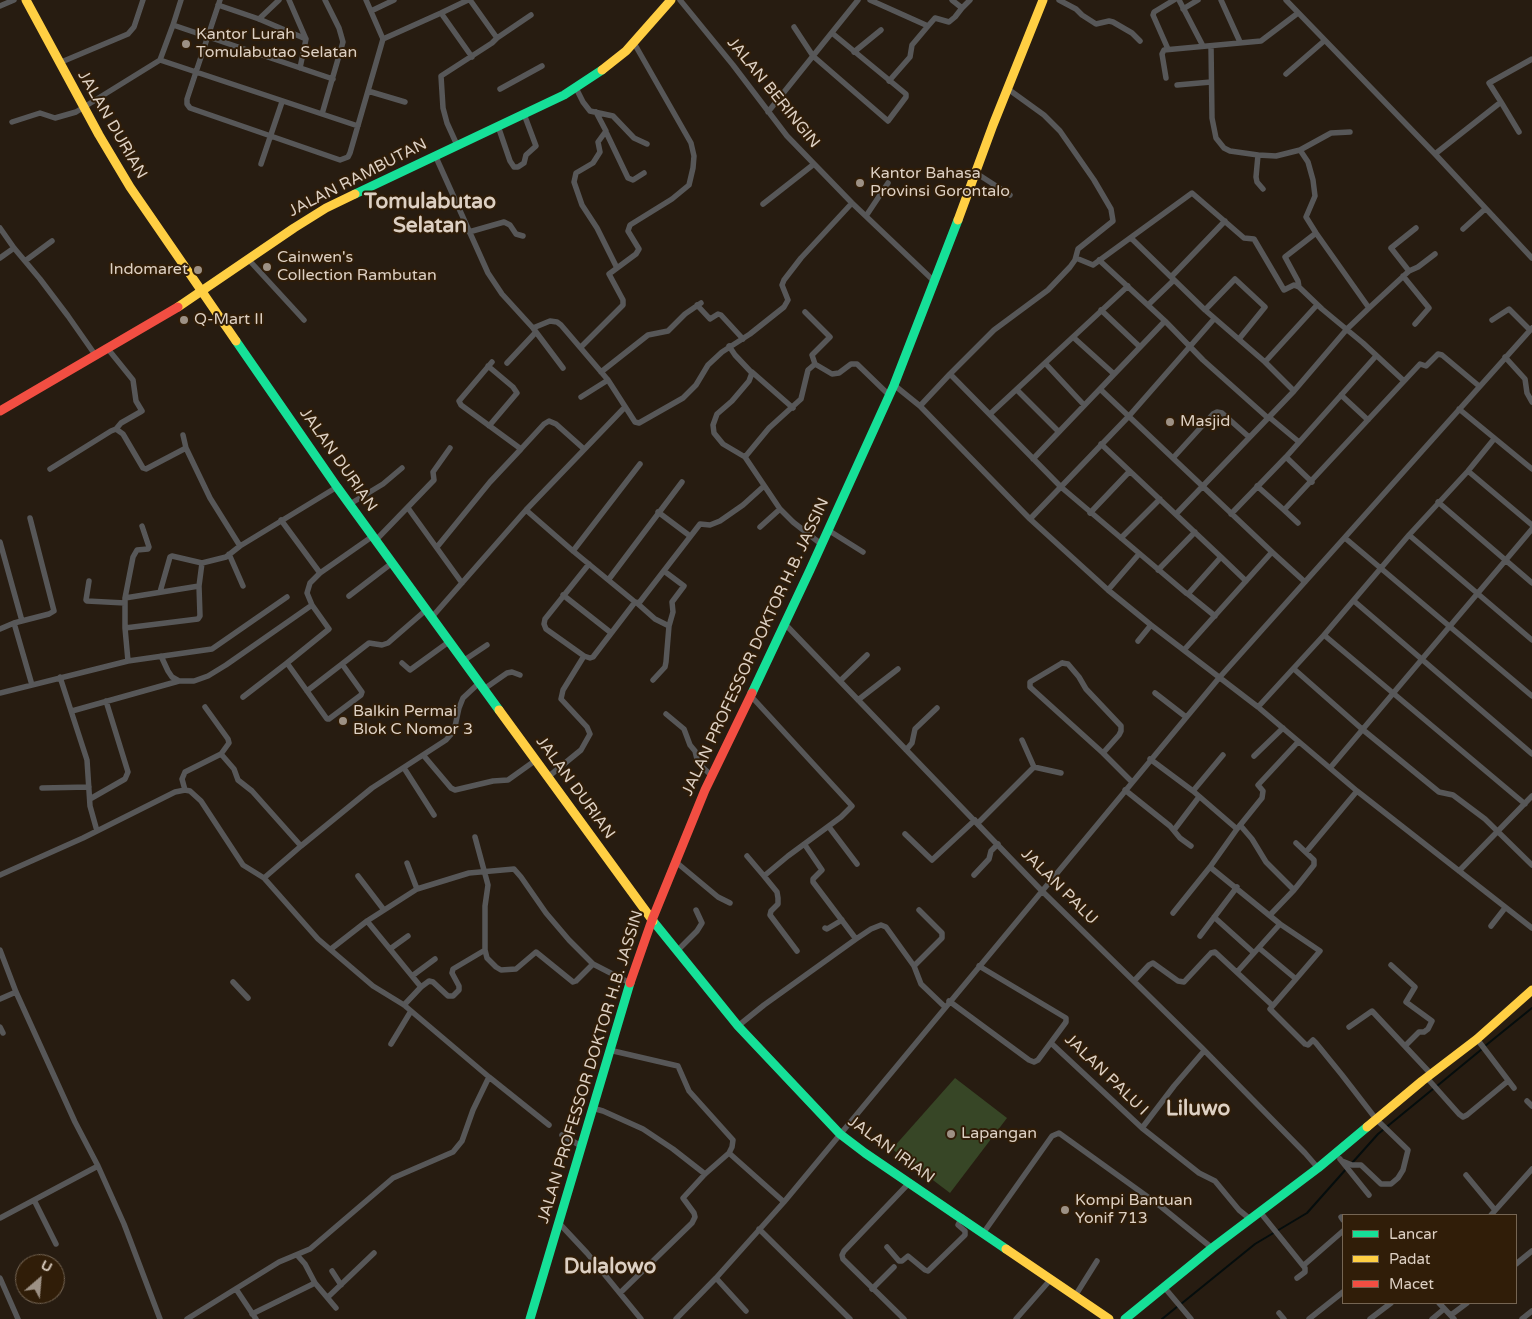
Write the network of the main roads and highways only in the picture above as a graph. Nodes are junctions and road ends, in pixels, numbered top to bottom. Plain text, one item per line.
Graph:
1 (26, 0) edge
2 (671, 0) edge
3 (1043, 0) edge
4 (202, 292) junction
5 (0, 411) edge
6 (652, 920) junction
7 (1532, 990) edge
8 (530, 1319) edge
9 (1109, 1319) edge
10 (1125, 1319) edge

1 - 4 main road, JALAN DURIAN
2 - 4 main road, JALAN RAMBUTAN
3 - 6 main road, JALAN PROFESSOR DOKTOR H.B. JASSIN
4 - 5 main road, JALAN RAMBUTAN
4 - 6 main road, JALAN DURIAN
6 - 8 main road, JALAN PROFESSOR DOKTOR H.B. JASSIN
6 - 9 main road, JALAN IRIAN
7 - 10 main road

